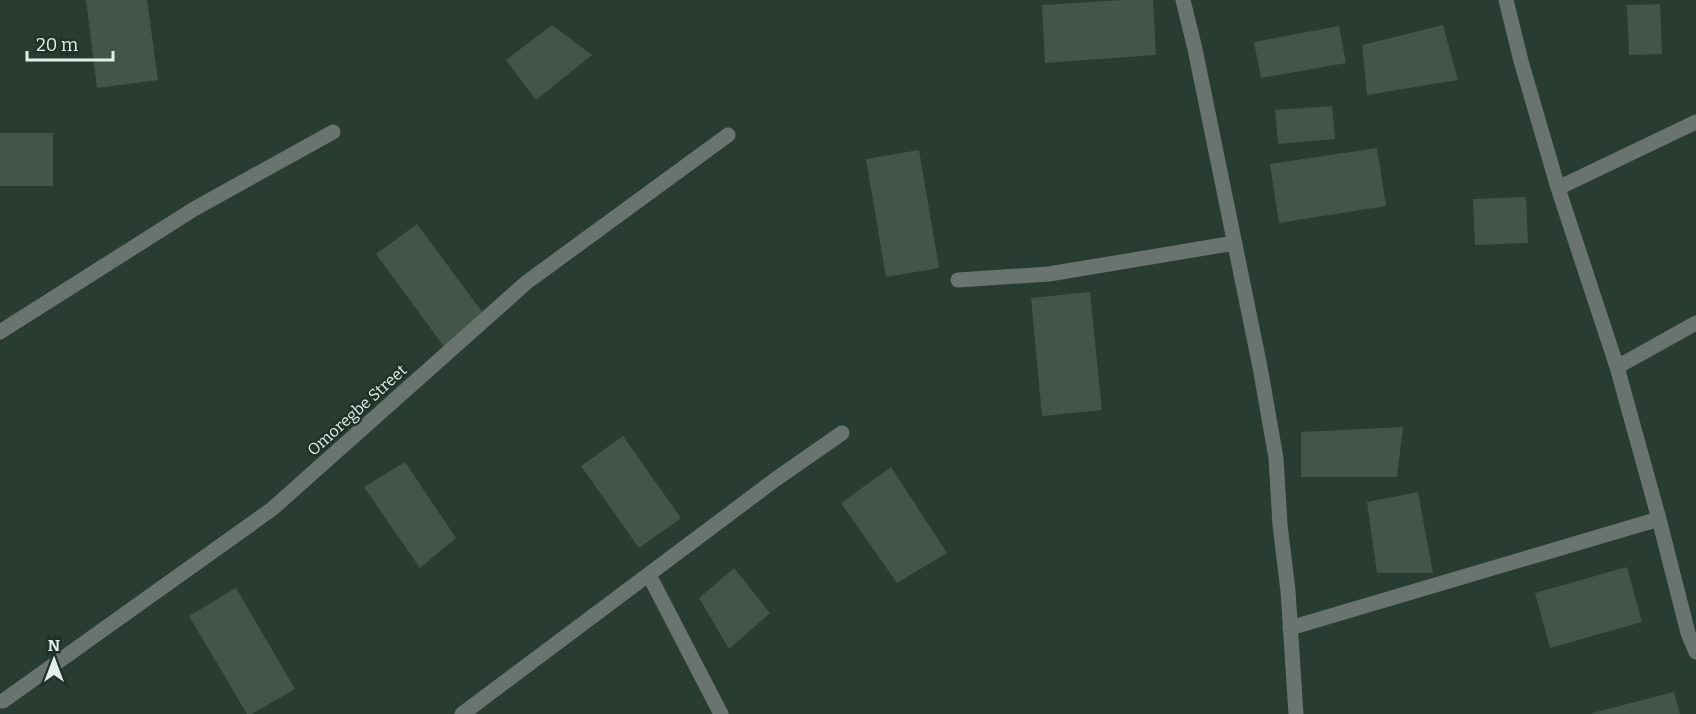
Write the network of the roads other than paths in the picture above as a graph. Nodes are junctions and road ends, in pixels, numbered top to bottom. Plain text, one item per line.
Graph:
1 (1183, 0) edge
2 (1506, 0) edge
3 (1696, 122) edge
4 (333, 132) dead end
5 (728, 135) dead end
6 (1558, 188) junction
7 (1235, 243) junction
8 (958, 280) dead end
9 (1696, 322) edge
10 (0, 332) edge
11 (1617, 367) junction
12 (842, 433) dead end
13 (1659, 519) junction
14 (649, 575) junction
15 (1290, 628) junction
16 (1692, 631) edge
17 (1696, 652) edge
18 (4, 704) edge
19 (462, 714) edge
20 (721, 714) edge
21 (1296, 714) edge

1 - 7 street
2 - 6 street
3 - 6 street
4 - 10 street
5 - 18 street, Omoregbe Street
6 - 11 street
7 - 8 street
7 - 15 street
9 - 11 street
11 - 13 street
12 - 14 street
13 - 15 street
13 - 16 street
14 - 19 street
14 - 20 street
15 - 21 street
16 - 17 street

